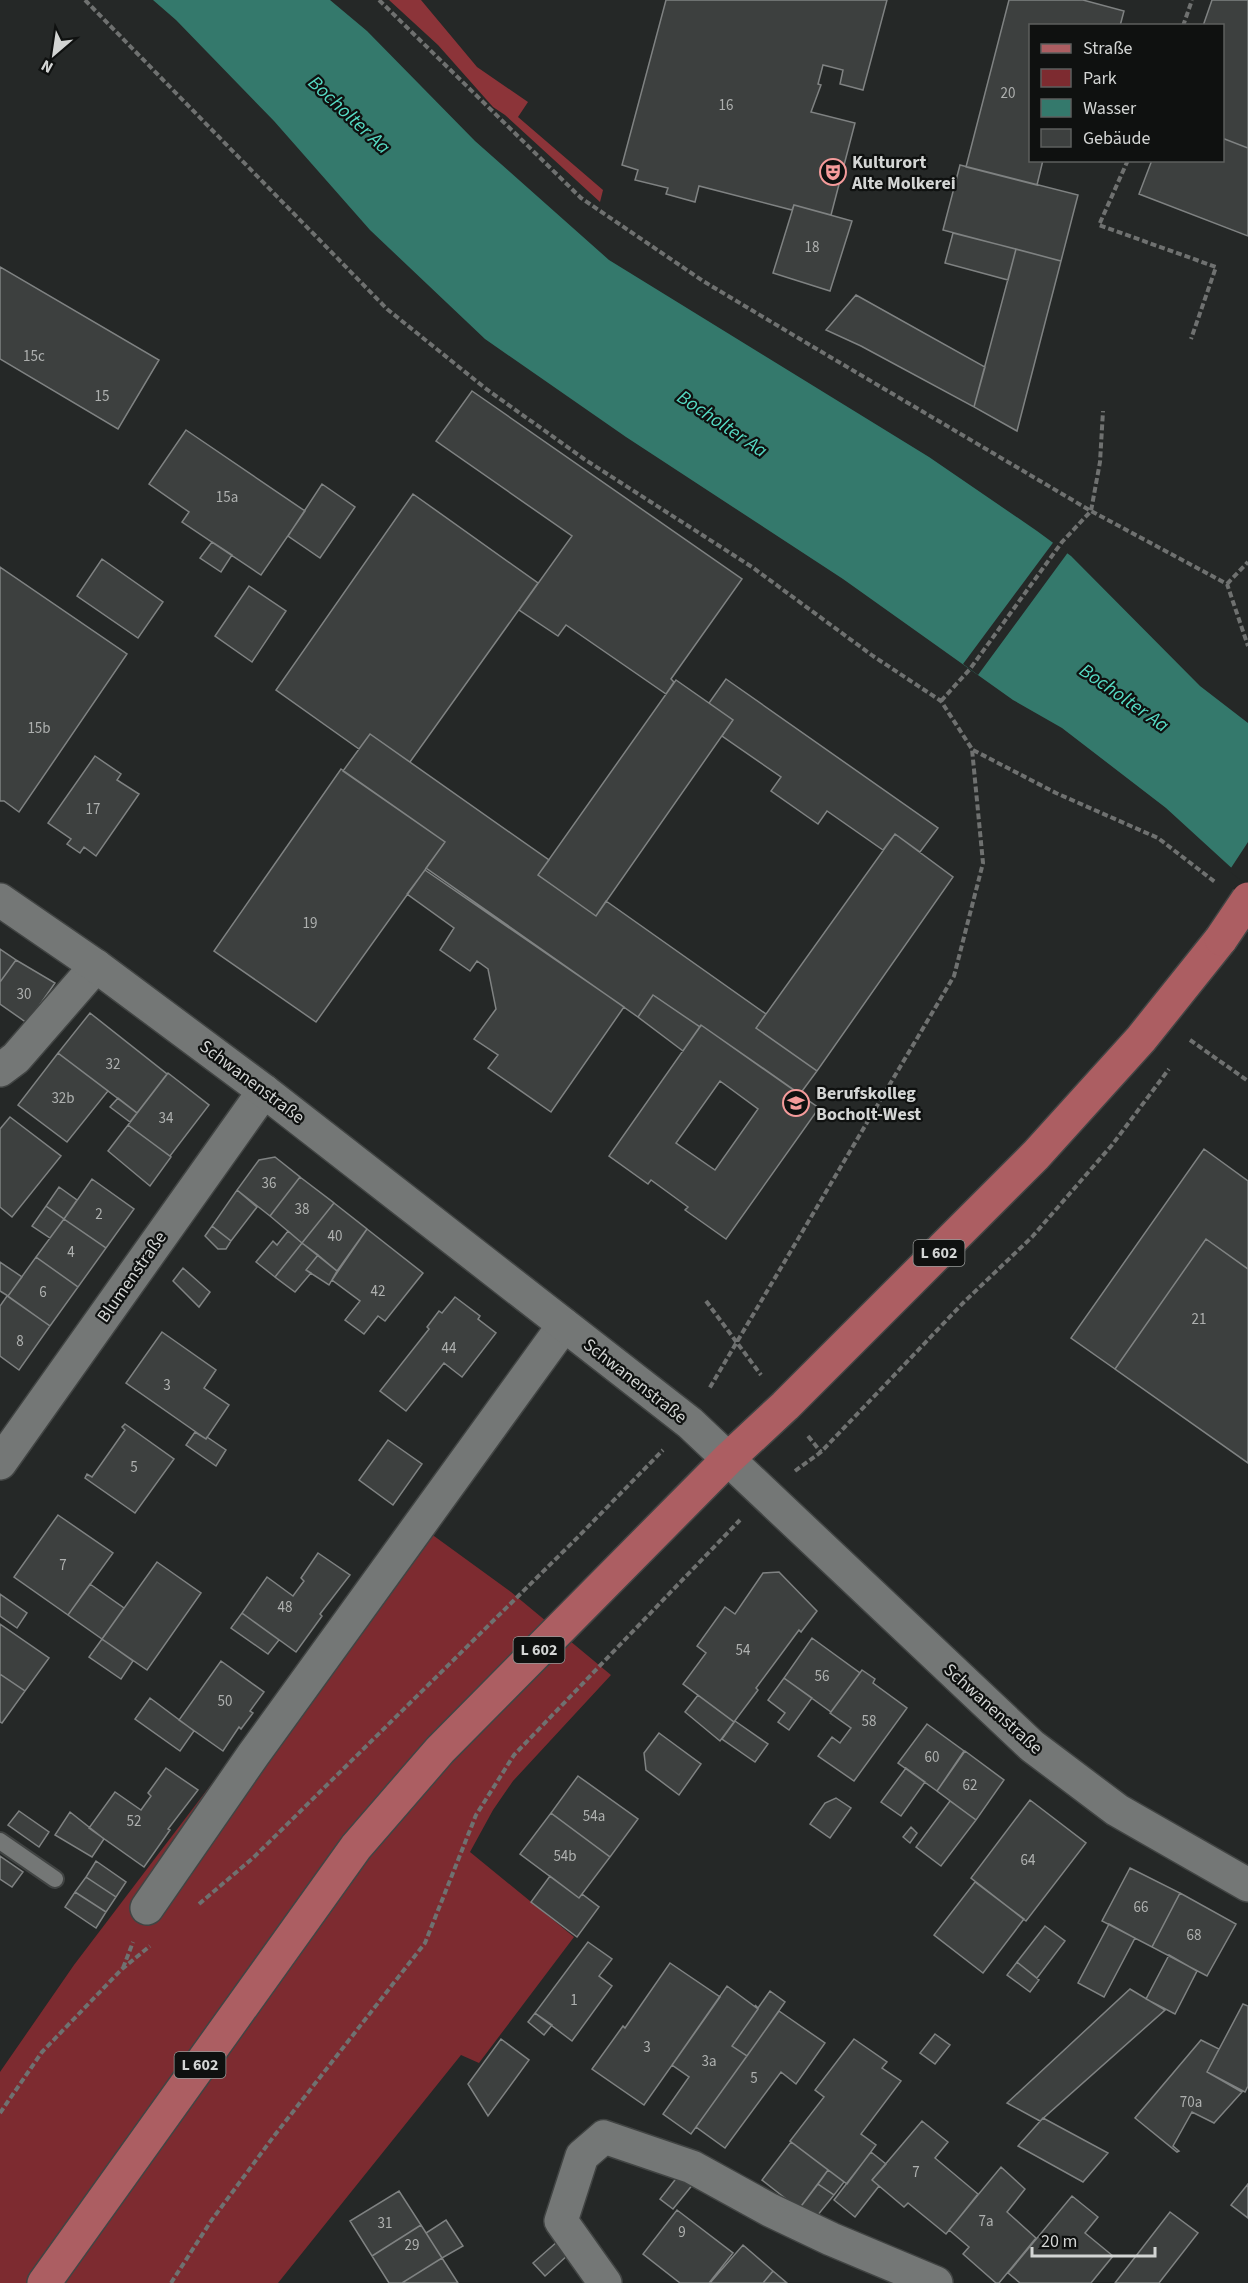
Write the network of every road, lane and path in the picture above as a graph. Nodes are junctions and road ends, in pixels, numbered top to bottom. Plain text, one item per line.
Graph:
1 (85, 0) edge
2 (379, 0) edge
3 (1192, 0) edge
4 (1184, 24) edge
5 (1127, 162) edge
6 (1191, 339) dead end
7 (1103, 411) dead end
8 (1091, 511) junction
9 (1248, 562) edge
10 (1227, 584) junction
11 (1248, 646) edge
12 (941, 701) junction
13 (972, 749) junction
14 (1218, 886) dead end
15 (1248, 899) edge
16 (0, 900) edge
17 (96, 966) junction
18 (1183, 1050) dead end
19 (1176, 1059) dead end
20 (0, 1070) edge
21 (1248, 1081) edge
22 (264, 1091) junction
23 (564, 1325) junction
24 (690, 1423) junction
25 (820, 1452) dead end
26 (728, 1459) junction
27 (0, 1463) edge
28 (764, 1495) junction
29 (0, 1841) edge
30 (56, 1879) dead end
31 (1248, 1885) edge
32 (147, 1908) dead end
33 (192, 1910) dead end
34 (157, 1939) dead end
35 (0, 2113) edge
36 (44, 2283) edge
37 (171, 2283) edge
38 (605, 2283) edge
39 (936, 2283) edge

1 - 12 path
2 - 8 path
3 - 4 path
5 - 6 path
7 - 8 path
8 - 10 path
8 - 12 path
9 - 10 path
10 - 11 path
12 - 13 path
13 - 14 path
13 - 24 path
15 - 26 main road, L 602, bridge
16 - 17 street, Schwanenstraße
17 - 20 street
17 - 22 street, Schwanenstraße
18 - 21 path
19 - 25 path
22 - 23 street, Schwanenstraße
22 - 27 street, Blumenstraße
23 - 24 street, Schwanenstraße
23 - 32 street
24 - 26 street, Schwanenstraße
24 - 33 path
26 - 28 street, Schwanenstraße
26 - 36 main road, L 602
28 - 31 street, Schwanenstraße
28 - 37 path
29 - 30 lane
34 - 35 path
38 - 39 street

